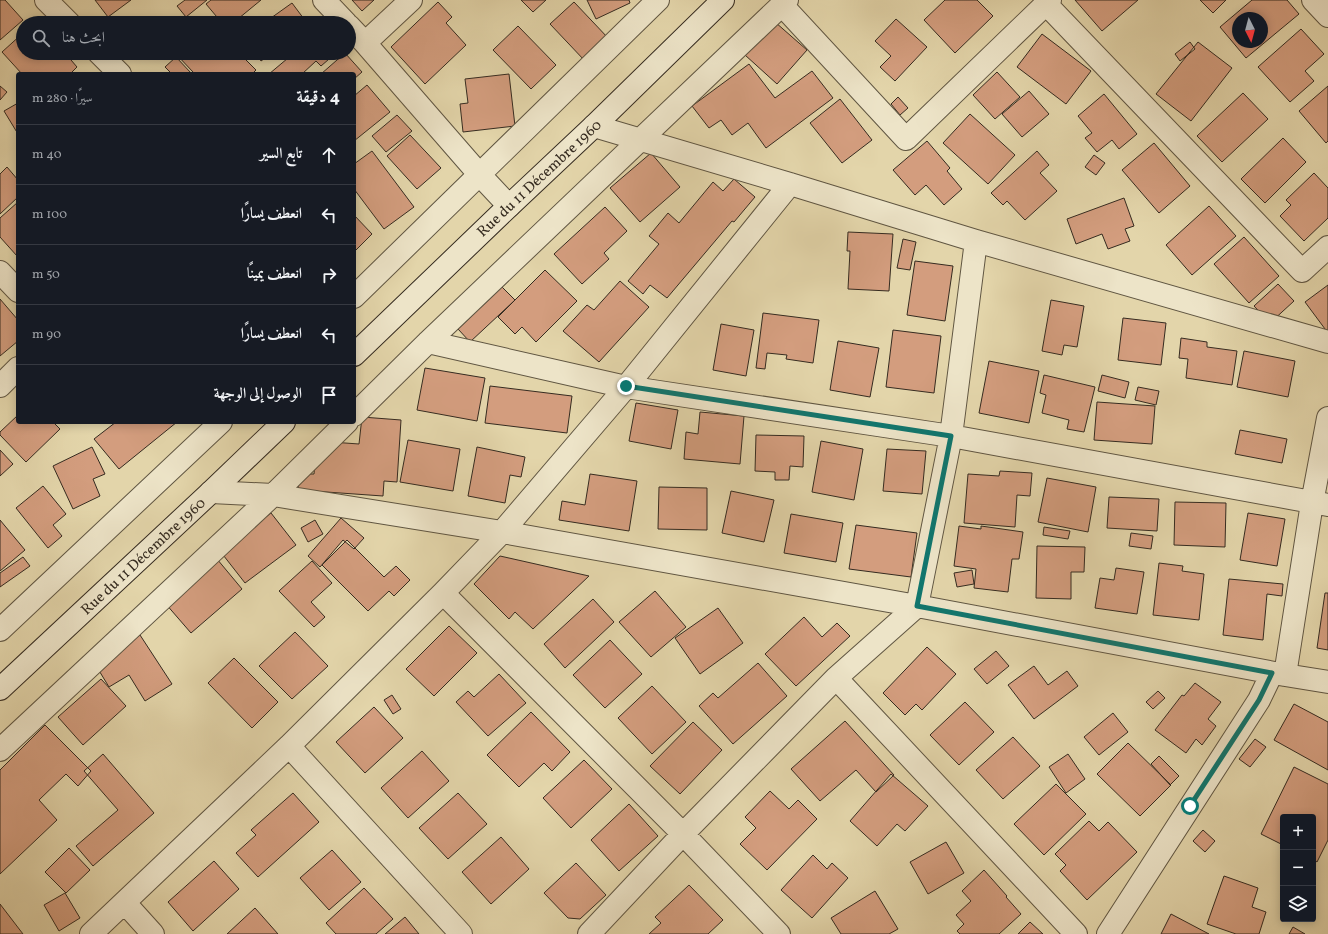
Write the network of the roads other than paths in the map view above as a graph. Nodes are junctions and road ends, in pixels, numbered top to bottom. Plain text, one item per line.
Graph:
1 (46, 0) edge
2 (324, 0) edge
3 (411, 0) edge
4 (658, 0) edge
5 (724, 0) edge
6 (1313, 0) edge
7 (1048, 2) edge
8 (784, 3) edge
9 (62, 16) edge
10 (339, 16) edge
11 (1328, 16) edge
12 (356, 33) edge
13 (366, 43) junction
14 (106, 60) edge
15 (118, 72) edge
16 (594, 126) junction
17 (640, 139) junction
18 (479, 174) junction
19 (790, 184) junction
20 (509, 206) junction
21 (976, 241) junction
22 (1328, 247) edge
23 (0, 272) edge
24 (16, 289) edge
25 (356, 295) edge
26 (428, 342) junction
27 (1328, 342) edge
28 (356, 353) edge
29 (16, 370) edge
30 (0, 386) edge
31 (626, 386) junction
32 (356, 413) edge
33 (1328, 418) edge
34 (219, 424) edge
35 (282, 424) edge
36 (345, 424) edge
37 (951, 436) junction
38 (211, 492) junction
39 (273, 495) junction
40 (1320, 504) edge
41 (502, 532) junction
42 (443, 593) junction
43 (917, 606) junction
44 (0, 630) edge
45 (1278, 674) junction
46 (836, 678) junction
47 (1328, 682) edge
48 (0, 689) edge
49 (288, 746) junction
50 (0, 750) edge
51 (683, 834) junction
52 (125, 903) junction
53 (90, 934) edge
54 (153, 934) edge
55 (461, 934) edge
56 (589, 934) edge
57 (779, 934) edge
58 (1076, 934) edge
59 (1108, 934) edge

1 - 9 street
2 - 10 street
3 - 13 street
4 - 18 street
5 - 16 street, Rue du 11 Décembre 1960
6 - 11 street
7 - 8 street
7 - 22 street
8 - 17 street
12 - 13 street
13 - 18 street
14 - 15 street
16 - 17 street
16 - 20 street, Rue du 11 Décembre 1960
17 - 19 street
17 - 26 street
18 - 20 street
18 - 25 street
19 - 21 street
19 - 31 street
20 - 28 street, Rue du 11 Décembre 1960
21 - 27 street
21 - 37 street
23 - 24 street
26 - 31 street
26 - 32 street
29 - 30 street
31 - 37 street
31 - 41 street
33 - 40 street
34 - 44 street
35 - 38 street, Rue du 11 Décembre 1960
36 - 39 street
37 - 40 street
37 - 43 street
38 - 39 street
38 - 48 street, Rue du 11 Décembre 1960
39 - 41 street
39 - 50 street
40 - 45 street
41 - 42 street
41 - 43 street
42 - 49 street
42 - 51 street
43 - 45 street
43 - 46 street
45 - 47 street
45 - 59 street
46 - 51 street
46 - 58 street
49 - 52 street
49 - 55 street
51 - 56 street
51 - 57 street
52 - 53 street
52 - 54 street

